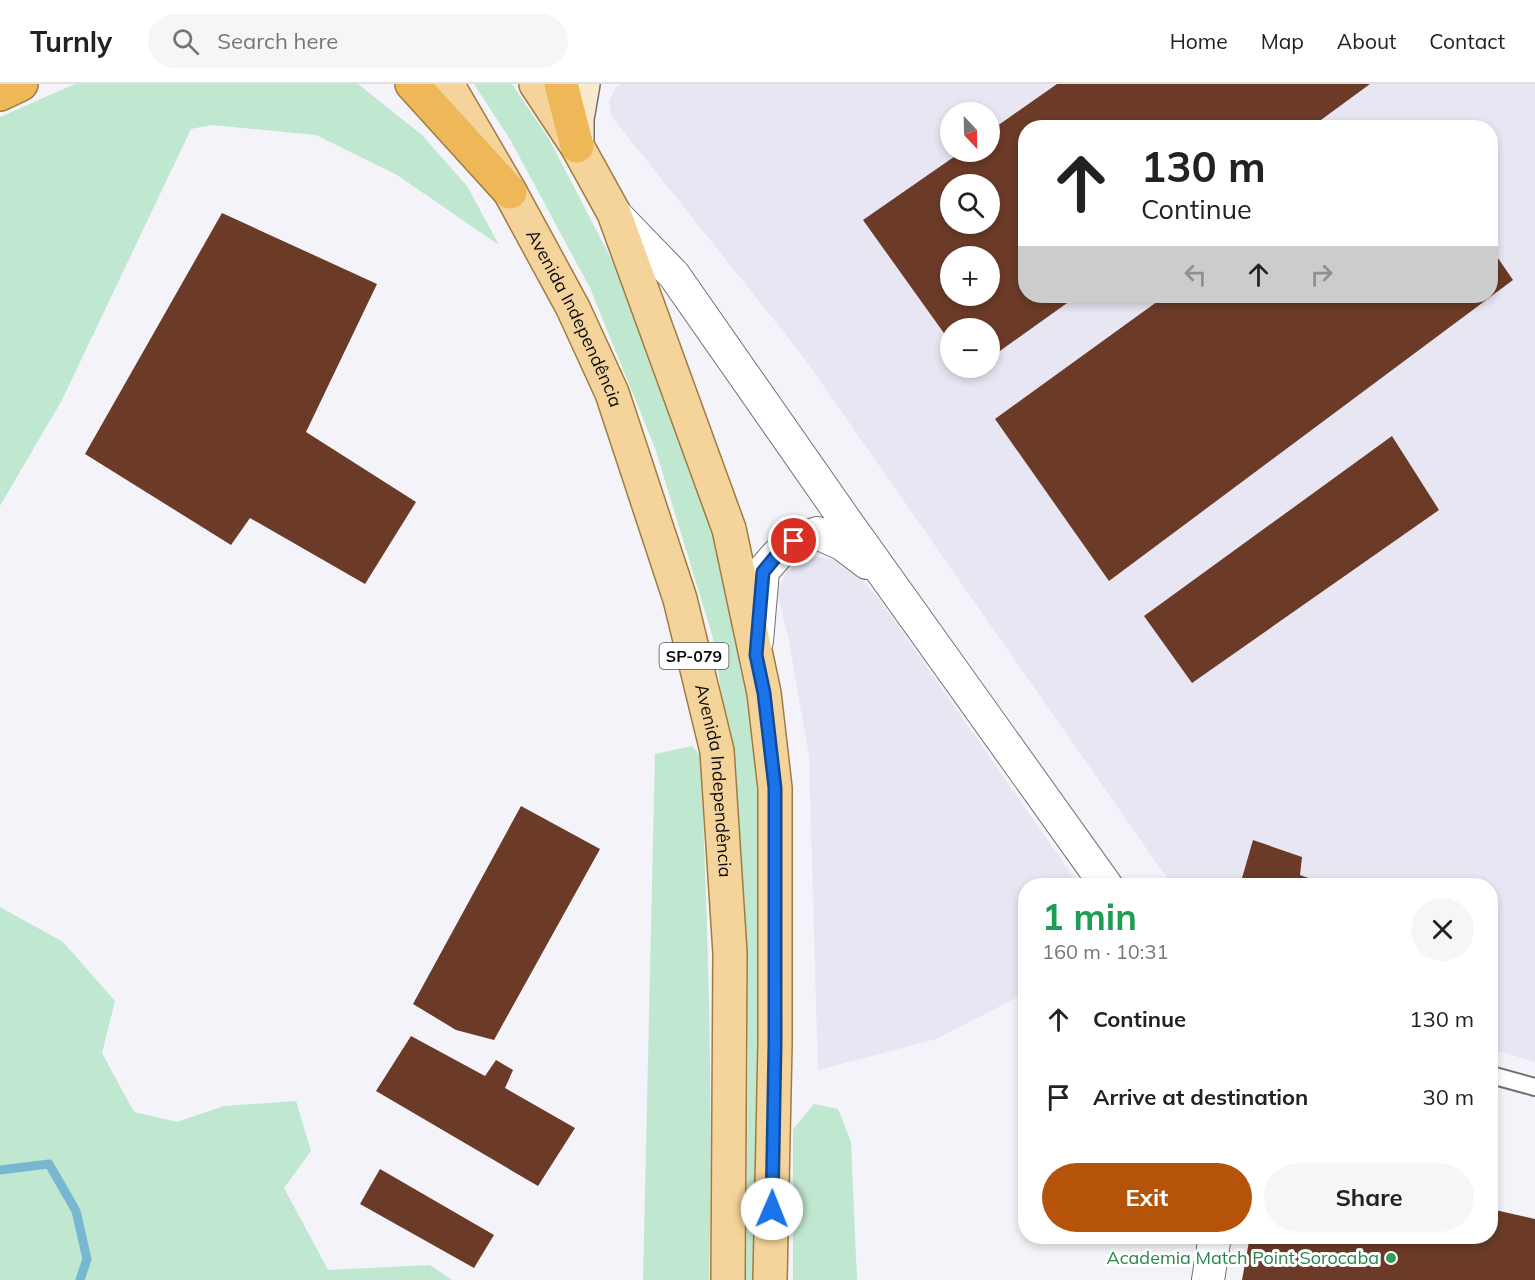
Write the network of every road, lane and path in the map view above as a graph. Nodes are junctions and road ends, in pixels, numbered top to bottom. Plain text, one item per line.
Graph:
1 (21, 84) edge
2 (412, 84) edge
3 (447, 84) edge
4 (536, 84) edge
5 (561, 84) edge
6 (583, 84) edge
7 (0, 94) edge
8 (577, 146) junction
9 (510, 192) junction
10 (614, 213) junction
11 (886, 578) junction
12 (756, 655) junction
13 (1101, 878) edge
14 (1498, 1077) edge
15 (1535, 1087) edge
16 (1214, 1244) edge
17 (728, 1280) edge
18 (770, 1280) edge
19 (1208, 1280) edge

1 - 7 highway
2 - 9 highway
3 - 9 main road, Avenida Independência / SP-079
4 - 8 main road, SP-079
5 - 8 highway
6 - 8 main road
8 - 10 main road, SP-079
9 - 17 main road, Avenida Independência / SP-079
10 - 11 street
10 - 12 main road, SP-079
11 - 12 street
11 - 13 street
12 - 18 main road, SP-079
14 - 15 lane
16 - 19 street

